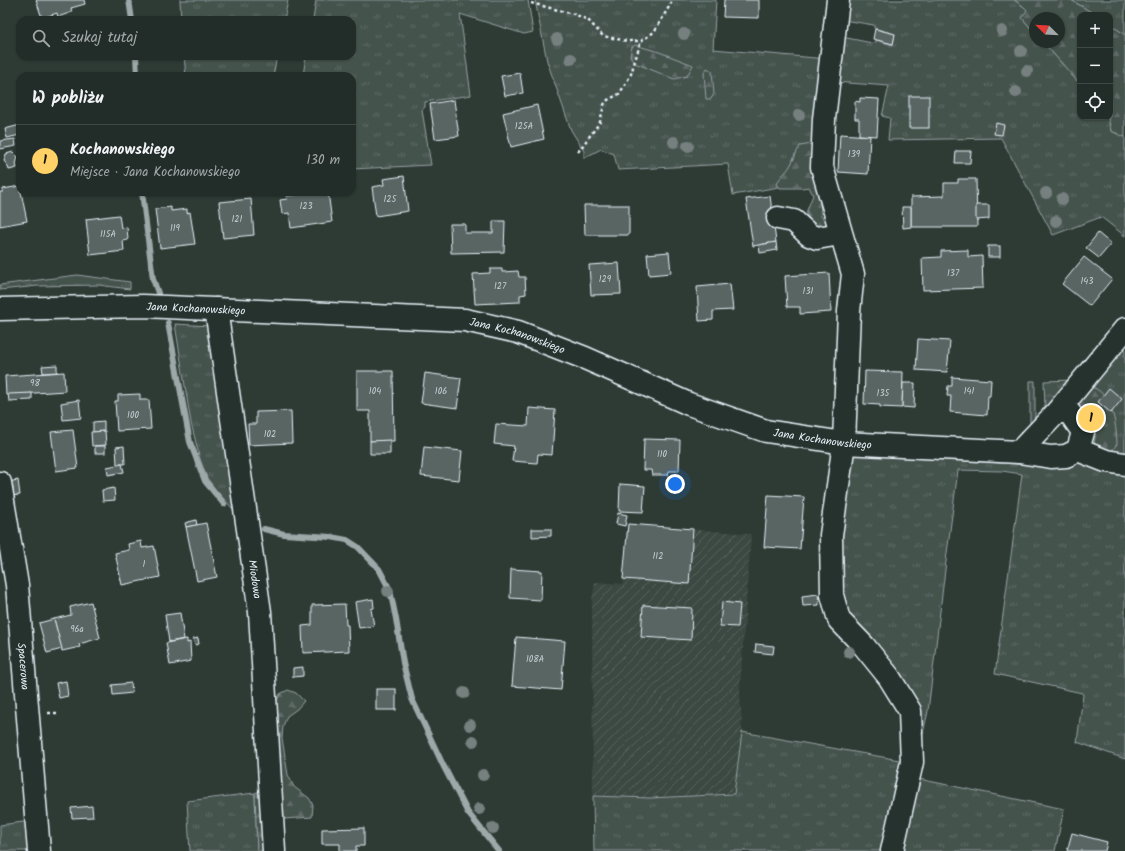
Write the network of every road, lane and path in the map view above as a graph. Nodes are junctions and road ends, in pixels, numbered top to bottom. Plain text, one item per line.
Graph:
1 (673, 0) edge
2 (838, 0) edge
3 (531, 3) dead end
4 (641, 41) junction
5 (578, 152) dead end
6 (778, 218) dead end
7 (840, 234) junction
8 (0, 309) edge
9 (216, 309) junction
10 (1125, 329) edge
11 (1057, 412) junction
12 (844, 443) junction
13 (1078, 450) junction
14 (1019, 452) junction
15 (1125, 464) edge
16 (0, 483) edge
17 (39, 851) edge
18 (274, 851) edge
19 (892, 851) edge

1 - 4 path
2 - 7 street
3 - 4 path
4 - 5 path
6 - 7 street
7 - 12 street
8 - 9 street, Jana Kochanowskiego
9 - 12 street, Jana Kochanowskiego
9 - 18 street, Miodowa
10 - 11 street
11 - 13 street
11 - 14 street
12 - 14 street, Jana Kochanowskiego
12 - 19 street
13 - 14 street, Jana Kochanowskiego
13 - 15 street
16 - 17 street, Spacerowa

